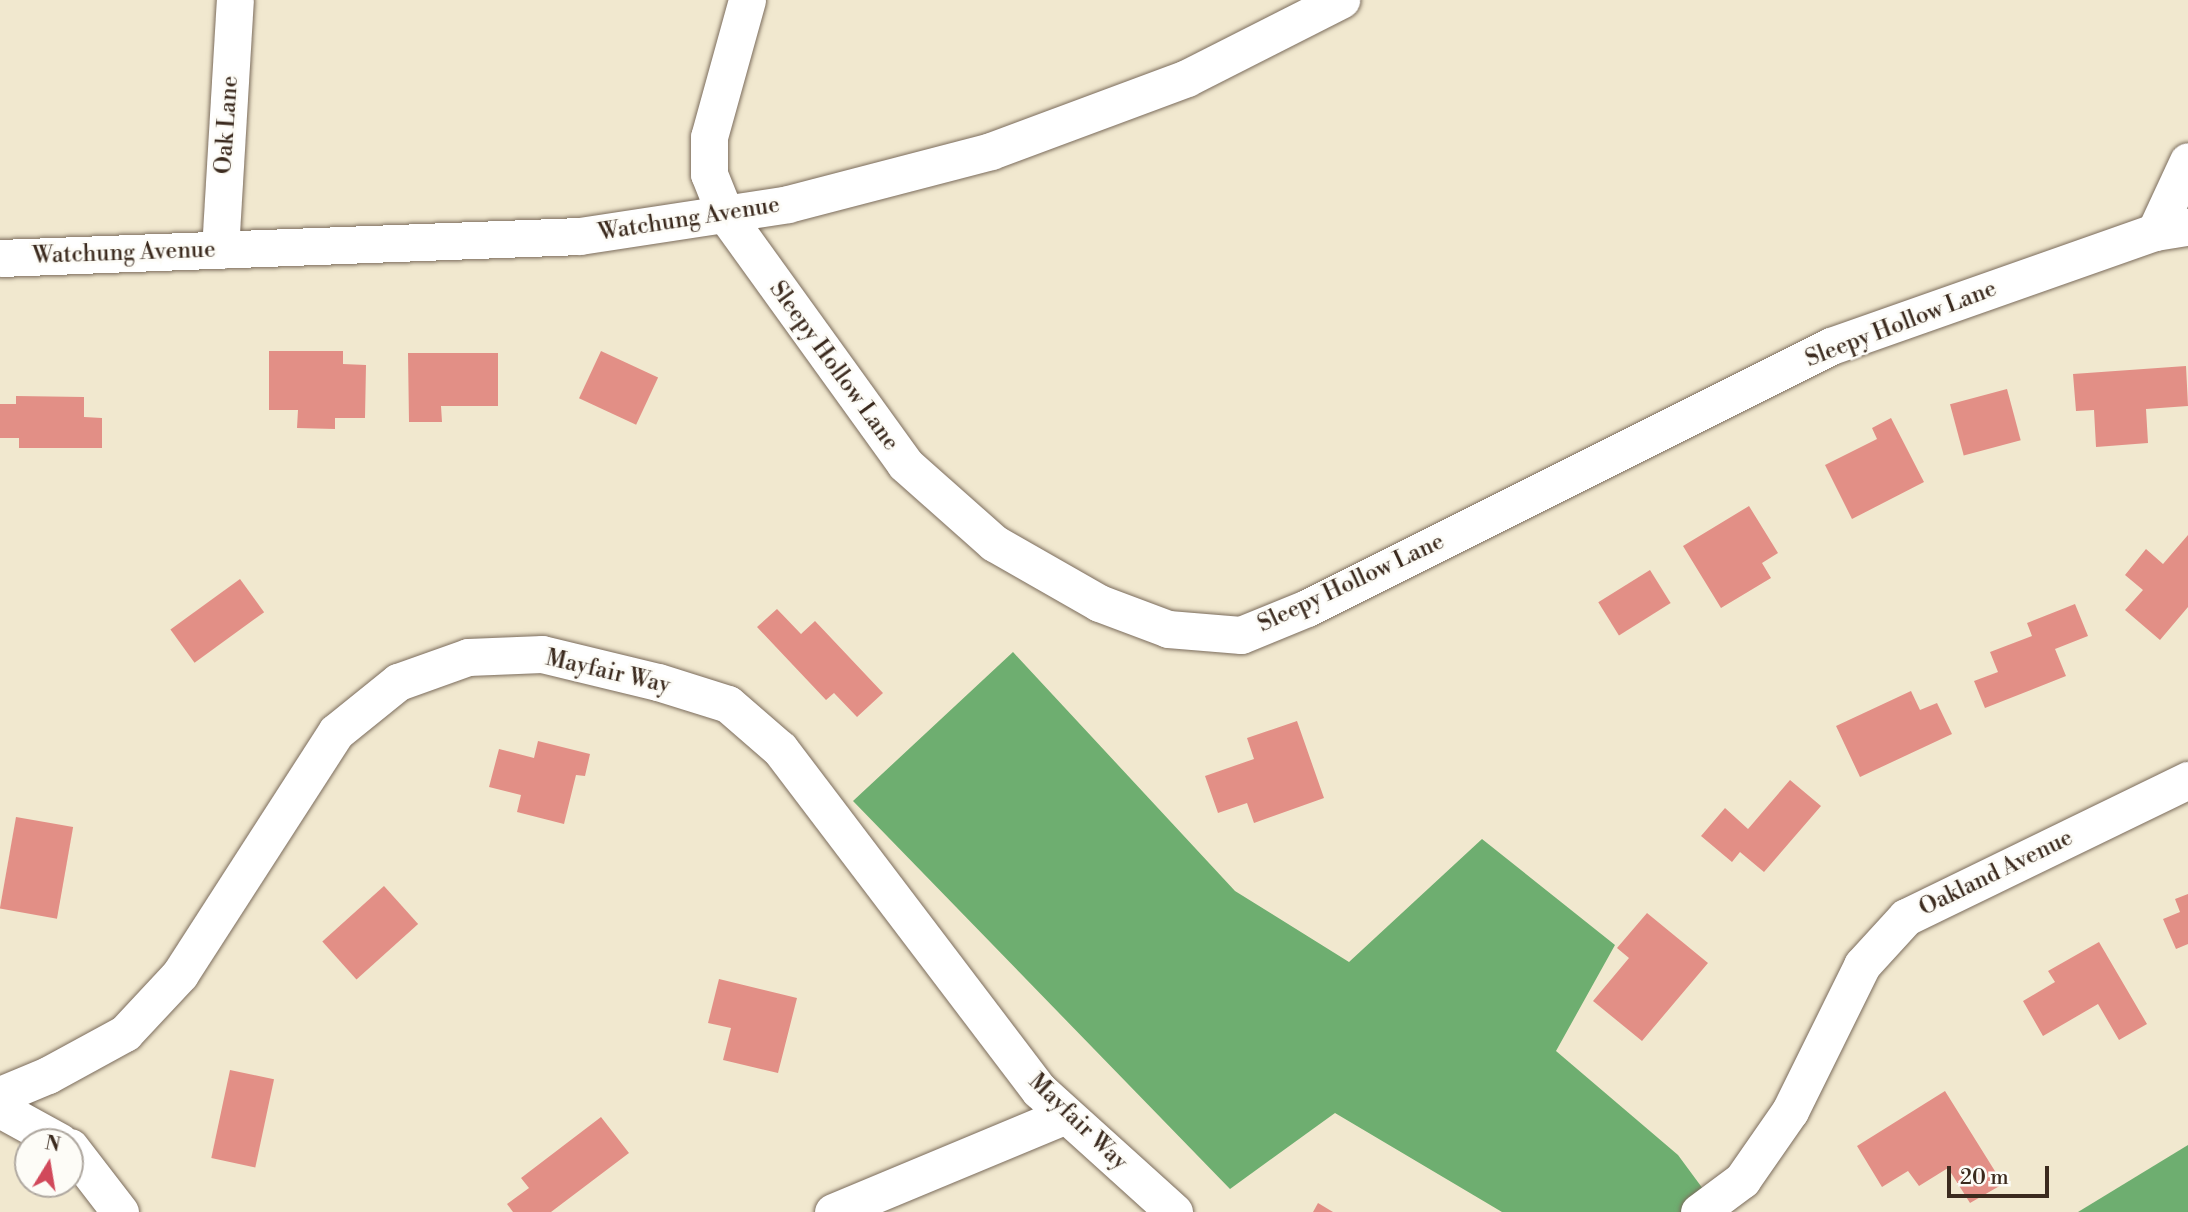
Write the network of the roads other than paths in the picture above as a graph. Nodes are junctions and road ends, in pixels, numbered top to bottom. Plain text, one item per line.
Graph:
1 (235, 0) edge
2 (747, 0) edge
3 (1341, 0) edge
4 (2188, 161) edge
5 (725, 214) junction
6 (2172, 229) edge
7 (219, 250) junction
8 (0, 258) edge
9 (2188, 780) edge
10 (0, 1096) edge
11 (0, 1110) edge
12 (1066, 1115) junction
13 (34, 1128) edge
14 (84, 1165) edge
15 (120, 1212) edge
16 (833, 1212) edge
17 (1174, 1212) edge
18 (1699, 1212) edge

1 - 7 street, Oak Lane
2 - 5 street, Sleepy Hollow Lane
3 - 5 street, Watchung Avenue
4 - 6 street
5 - 6 street, Sleepy Hollow Lane
5 - 7 street, Watchung Avenue
7 - 8 street, Watchung Avenue
9 - 18 street, Oakland Avenue
10 - 12 street, Mayfair Way
11 - 13 street
12 - 16 street
12 - 17 street, Mayfair Way
14 - 15 street

